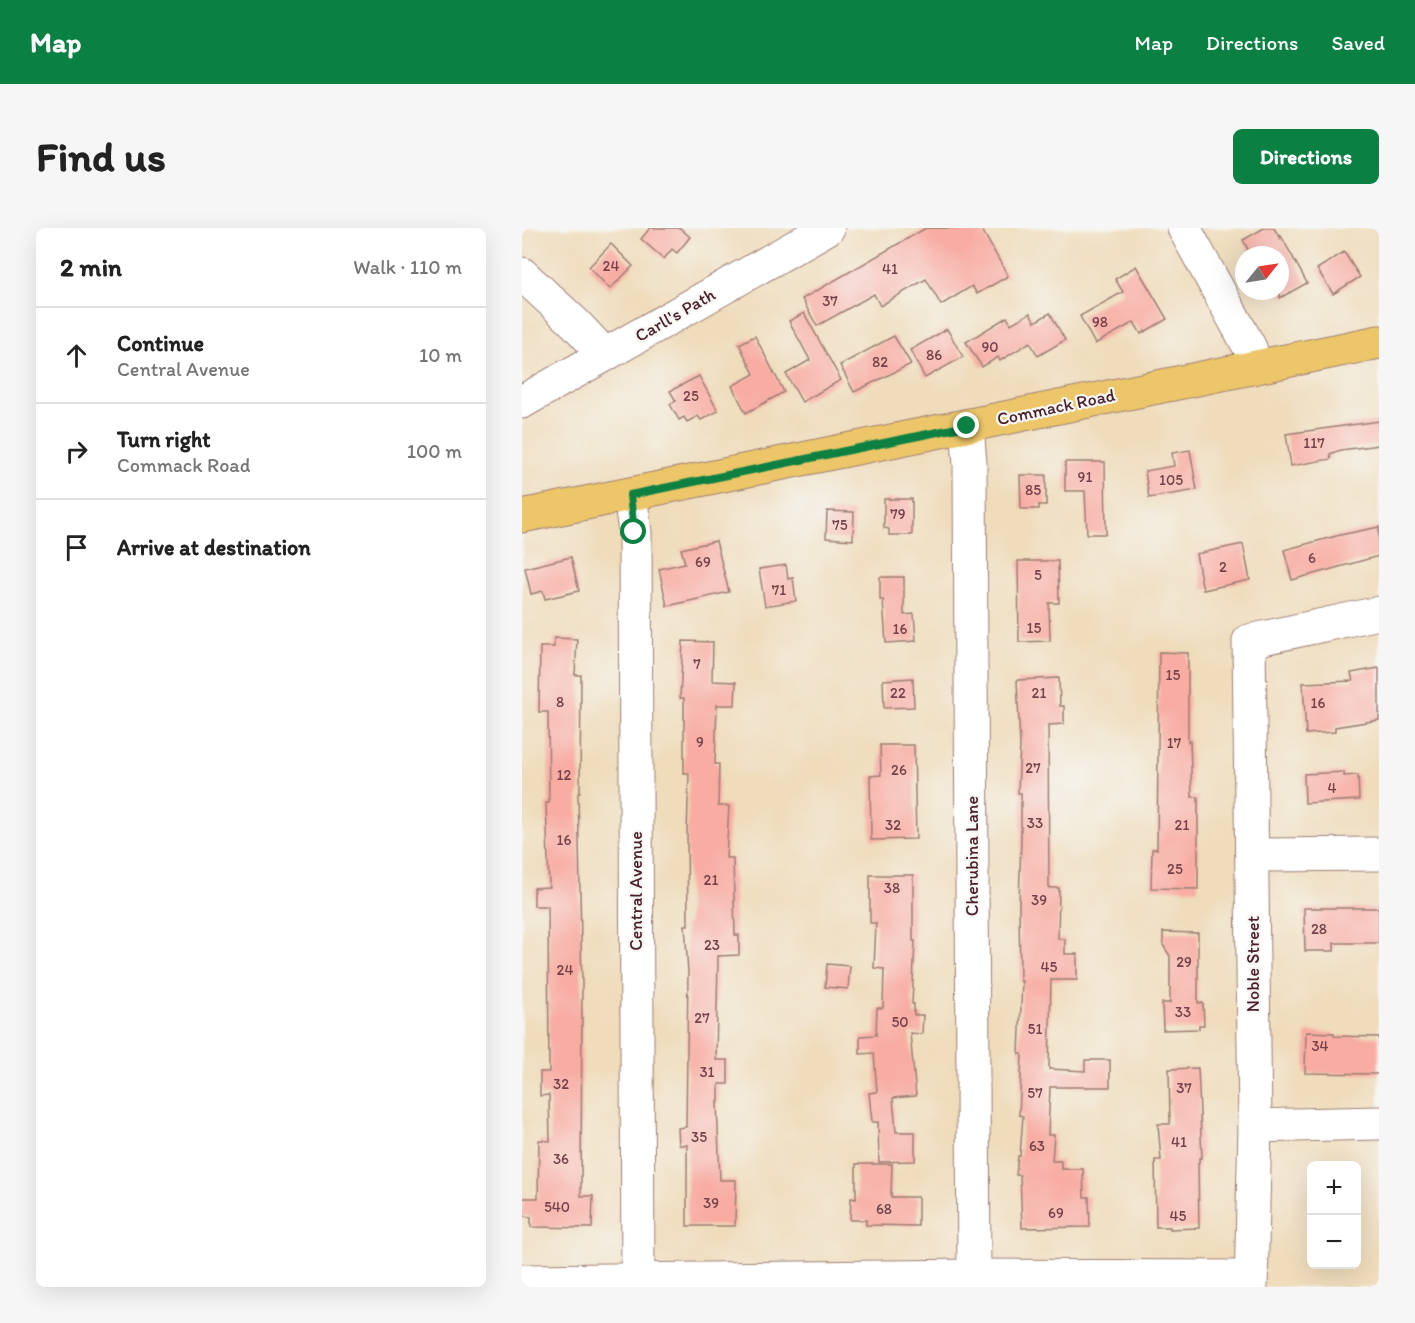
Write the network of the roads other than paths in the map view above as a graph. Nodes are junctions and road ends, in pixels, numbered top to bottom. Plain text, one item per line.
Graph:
1 (828, 228) edge
2 (1184, 228) edge
3 (522, 274) edge
4 (1379, 342) edge
5 (604, 355) junction
6 (1256, 367) junction
7 (522, 402) edge
8 (967, 426) junction
9 (630, 495) junction
10 (522, 516) edge
11 (1379, 613) edge
12 (1379, 854) edge
13 (1252, 855) junction
14 (1379, 1124) edge
15 (1255, 1126) junction
16 (522, 1281) edge
17 (974, 1281) edge
18 (1251, 1282) edge
19 (638, 1283) edge

1 - 5 street, Carll's Path
2 - 6 street
3 - 5 street
4 - 6 main road, Commack Road
5 - 7 street, Carll's Path
6 - 8 main road, Commack Road
8 - 9 main road, Commack Road
8 - 17 street, Cherubina Lane
9 - 10 main road, Commack Road
9 - 19 street, Central Avenue
11 - 13 street, Noble Street
12 - 13 street
13 - 15 street, Noble Street
14 - 15 street
15 - 18 street, Noble Street
16 - 19 street
17 - 18 street
17 - 19 street

